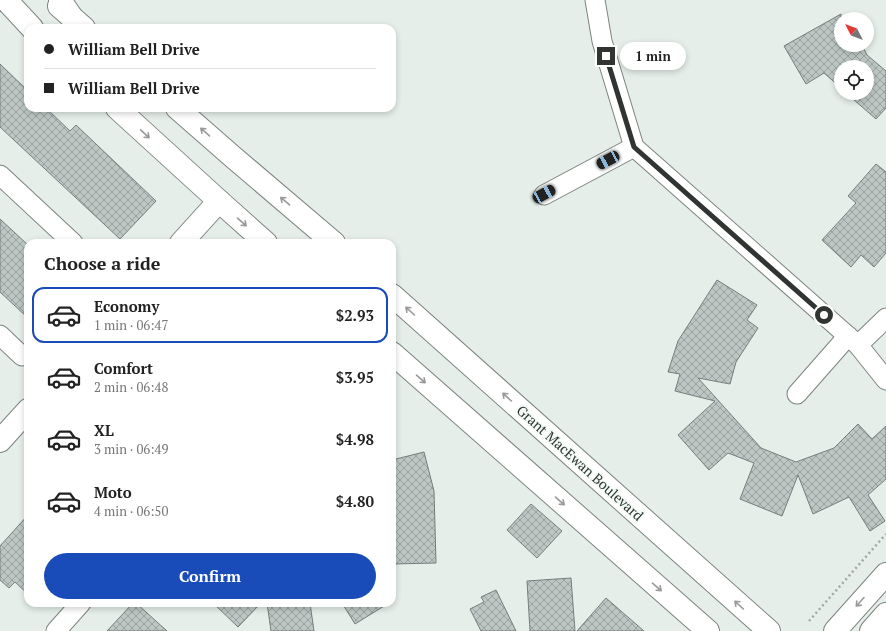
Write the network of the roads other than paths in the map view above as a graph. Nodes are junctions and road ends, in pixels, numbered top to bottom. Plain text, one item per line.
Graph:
1 (6, 0) edge
2 (52, 0) edge
3 (60, 0) edge
4 (595, 0) edge
5 (0, 15) edge
6 (28, 24) edge
7 (79, 24) edge
8 (24, 30) edge
9 (121, 112) edge
10 (182, 112) edge
11 (634, 147) junction
12 (0, 175) edge
13 (544, 194) dead end
14 (219, 201) junction
15 (69, 239) edge
16 (185, 239) edge
17 (262, 239) edge
18 (329, 239) edge
19 (396, 299) edge
20 (886, 318) edge
21 (0, 335) edge
22 (853, 340) junction
23 (22, 356) dead end
24 (396, 357) edge
25 (886, 362) edge
26 (886, 380) edge
27 (797, 394) dead end
28 (24, 414) edge
29 (0, 441) edge
30 (886, 574) edge
31 (77, 607) edge
32 (886, 614) edge
33 (56, 631) edge
34 (708, 631) edge
35 (768, 631) edge
36 (835, 631) edge
37 (871, 631) edge

1 - 6 main road
2 - 7 main road
3 - 7 main road
4 - 11 street
5 - 8 main road
9 -> 14 main road
18 -> 10 main road
11 - 13 street
11 - 22 street
12 - 15 street
14 - 16 main road
14 -> 17 main road
35 -> 19 main road, Grant MacEwan Boulevard
20 - 22 street
21 - 23 street
22 - 25 street
22 - 26 street
22 - 27 street
24 -> 34 main road
28 - 29 main road
30 -> 36 main road
31 - 33 street
32 - 37 main road

